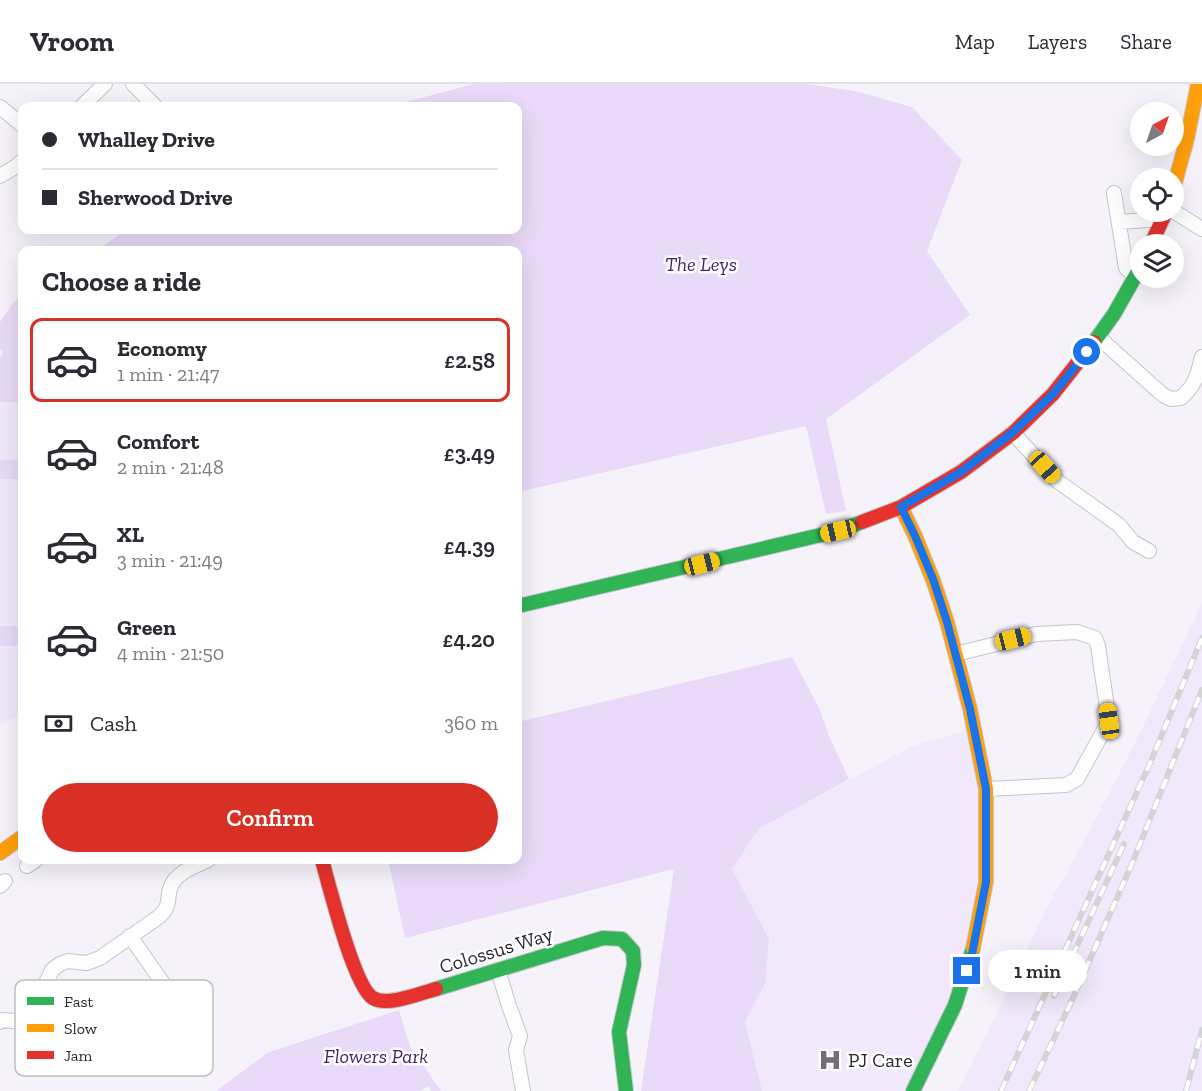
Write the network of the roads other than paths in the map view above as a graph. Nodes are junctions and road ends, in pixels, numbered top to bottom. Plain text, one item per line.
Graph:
1 (105, 84) edge
2 (133, 84) edge
3 (1195, 85) edge
4 (86, 102) edge
5 (151, 102) edge
6 (0, 107) edge
7 (18, 122) edge
8 (18, 164) edge
9 (1179, 168) edge
10 (0, 176) edge
11 (1114, 193) dead end
12 (1130, 220) edge
13 (1184, 221) edge
14 (1119, 222) junction
15 (1202, 229) edge
16 (1130, 270) edge
17 (1130, 287) edge
18 (1098, 338) junction
19 (1202, 357) edge
20 (1012, 433) junction
21 (901, 507) junction
22 (1149, 551) dead end
23 (522, 605) edge
24 (956, 654) junction
25 (986, 789) junction
26 (18, 840) edge
27 (0, 853) edge
28 (200, 864) edge
29 (323, 864) edge
30 (130, 936) junction
31 (498, 970) junction
32 (47, 980) edge
33 (161, 980) edge
34 (15, 1021) edge
35 (0, 1022) edge
36 (523, 1091) edge
37 (626, 1091) edge
38 (913, 1091) edge

1 - 4 street
2 - 5 street
3 - 9 street
6 - 7 street
8 - 10 street
11 - 14 street
12 - 14 street
13 - 15 street
14 - 16 street
17 - 18 street
18 - 19 street
18 - 20 street
20 - 21 street
20 - 22 street
21 - 23 street
21 - 24 street
24 - 25 street
24 - 25 street
25 - 38 street
26 - 27 street
28 - 30 street
29 - 31 street, Colossus Way
30 - 32 street
30 - 33 street
31 - 36 street
31 - 37 street, Colossus Way
34 - 35 street

